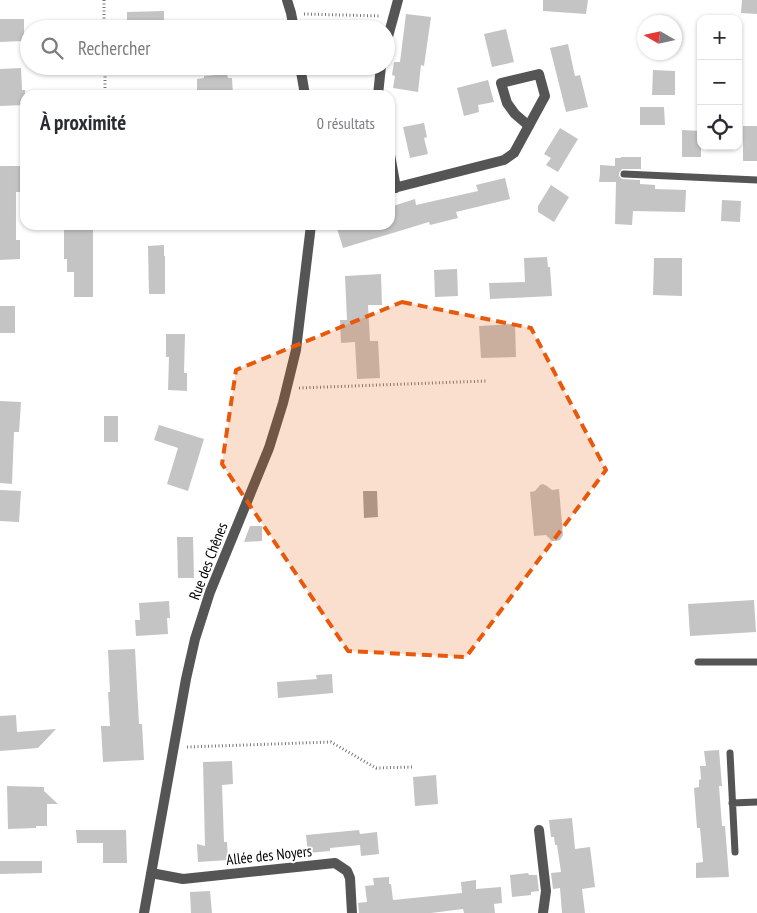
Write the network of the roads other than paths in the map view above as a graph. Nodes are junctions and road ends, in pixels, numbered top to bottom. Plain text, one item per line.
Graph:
1 (287, 0) edge
2 (398, 0) edge
3 (292, 20) edge
4 (393, 20) edge
5 (302, 75) edge
6 (380, 75) edge
7 (304, 90) edge
8 (379, 90) edge
9 (529, 126) junction
10 (624, 174) dead end
11 (757, 180) edge
12 (395, 187) edge
13 (310, 230) edge
14 (698, 662) dead end
15 (757, 662) edge
16 (730, 753) dead end
17 (757, 802) edge
18 (732, 803) junction
19 (539, 830) dead end
20 (735, 852) dead end
21 (151, 873) junction
22 (144, 913) edge
23 (352, 913) edge
24 (543, 913) edge

1 - 3 street
2 - 4 street
5 - 7 street
6 - 8 street
9 - 9 street
9 - 12 street
10 - 11 lane
13 - 21 street, Rue des Chênes
14 - 15 lane
16 - 18 lane
17 - 18 lane
18 - 20 lane
19 - 24 street
21 - 22 street, Rue des Chênes
21 - 23 street, Allée des Noyers

